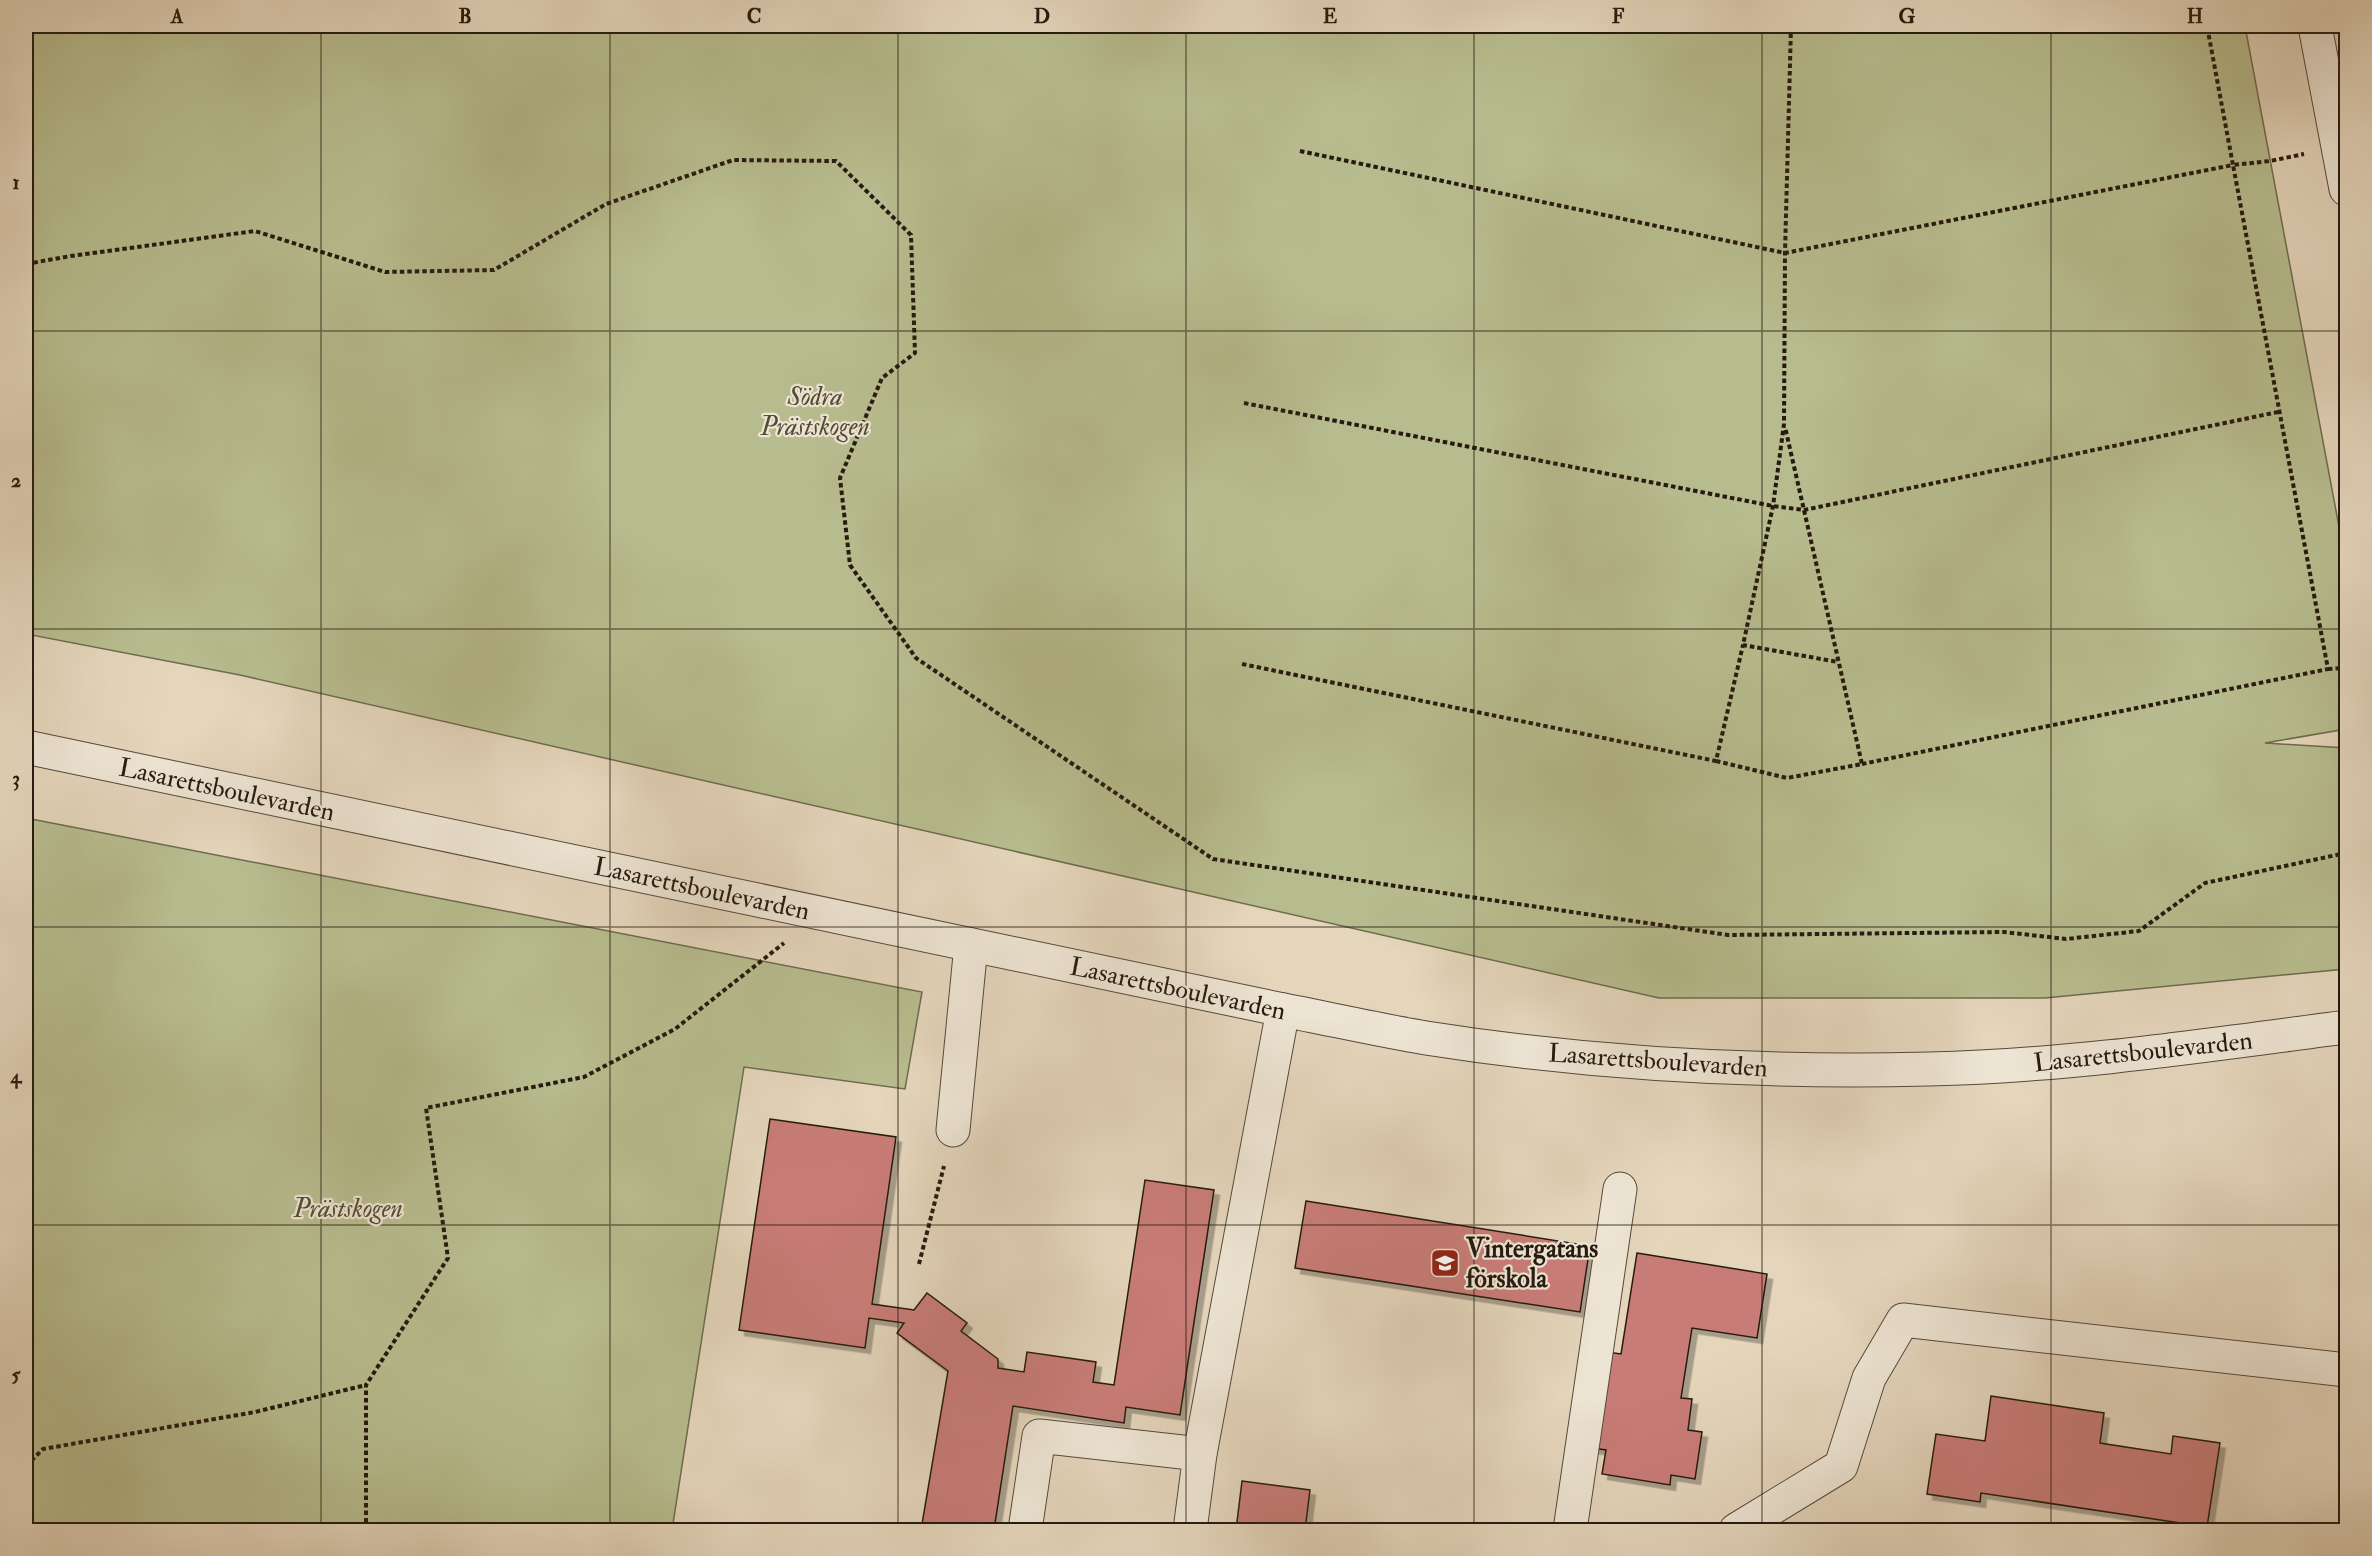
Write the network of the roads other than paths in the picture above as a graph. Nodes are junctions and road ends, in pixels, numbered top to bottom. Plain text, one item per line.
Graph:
1 (2315, 26) edge
2 (2346, 189) edge
3 (26, 747) edge
4 (971, 945) junction
5 (1283, 1010) junction
6 (2346, 1027) edge
7 (953, 1130) road end
8 (1620, 1189) dead end
9 (2346, 1370) edge
10 (1200, 1454) junction
11 (1025, 1530) edge
12 (1190, 1530) edge
13 (1570, 1530) edge
14 (1736, 1530) edge

1 - 2 street
3 - 4 street, Lasarettsboulevarden
4 - 5 street, Lasarettsboulevarden
4 - 7 street
5 - 6 street, Lasarettsboulevarden
5 - 10 street
8 - 13 street
9 - 14 street
10 - 11 street
10 - 12 street

